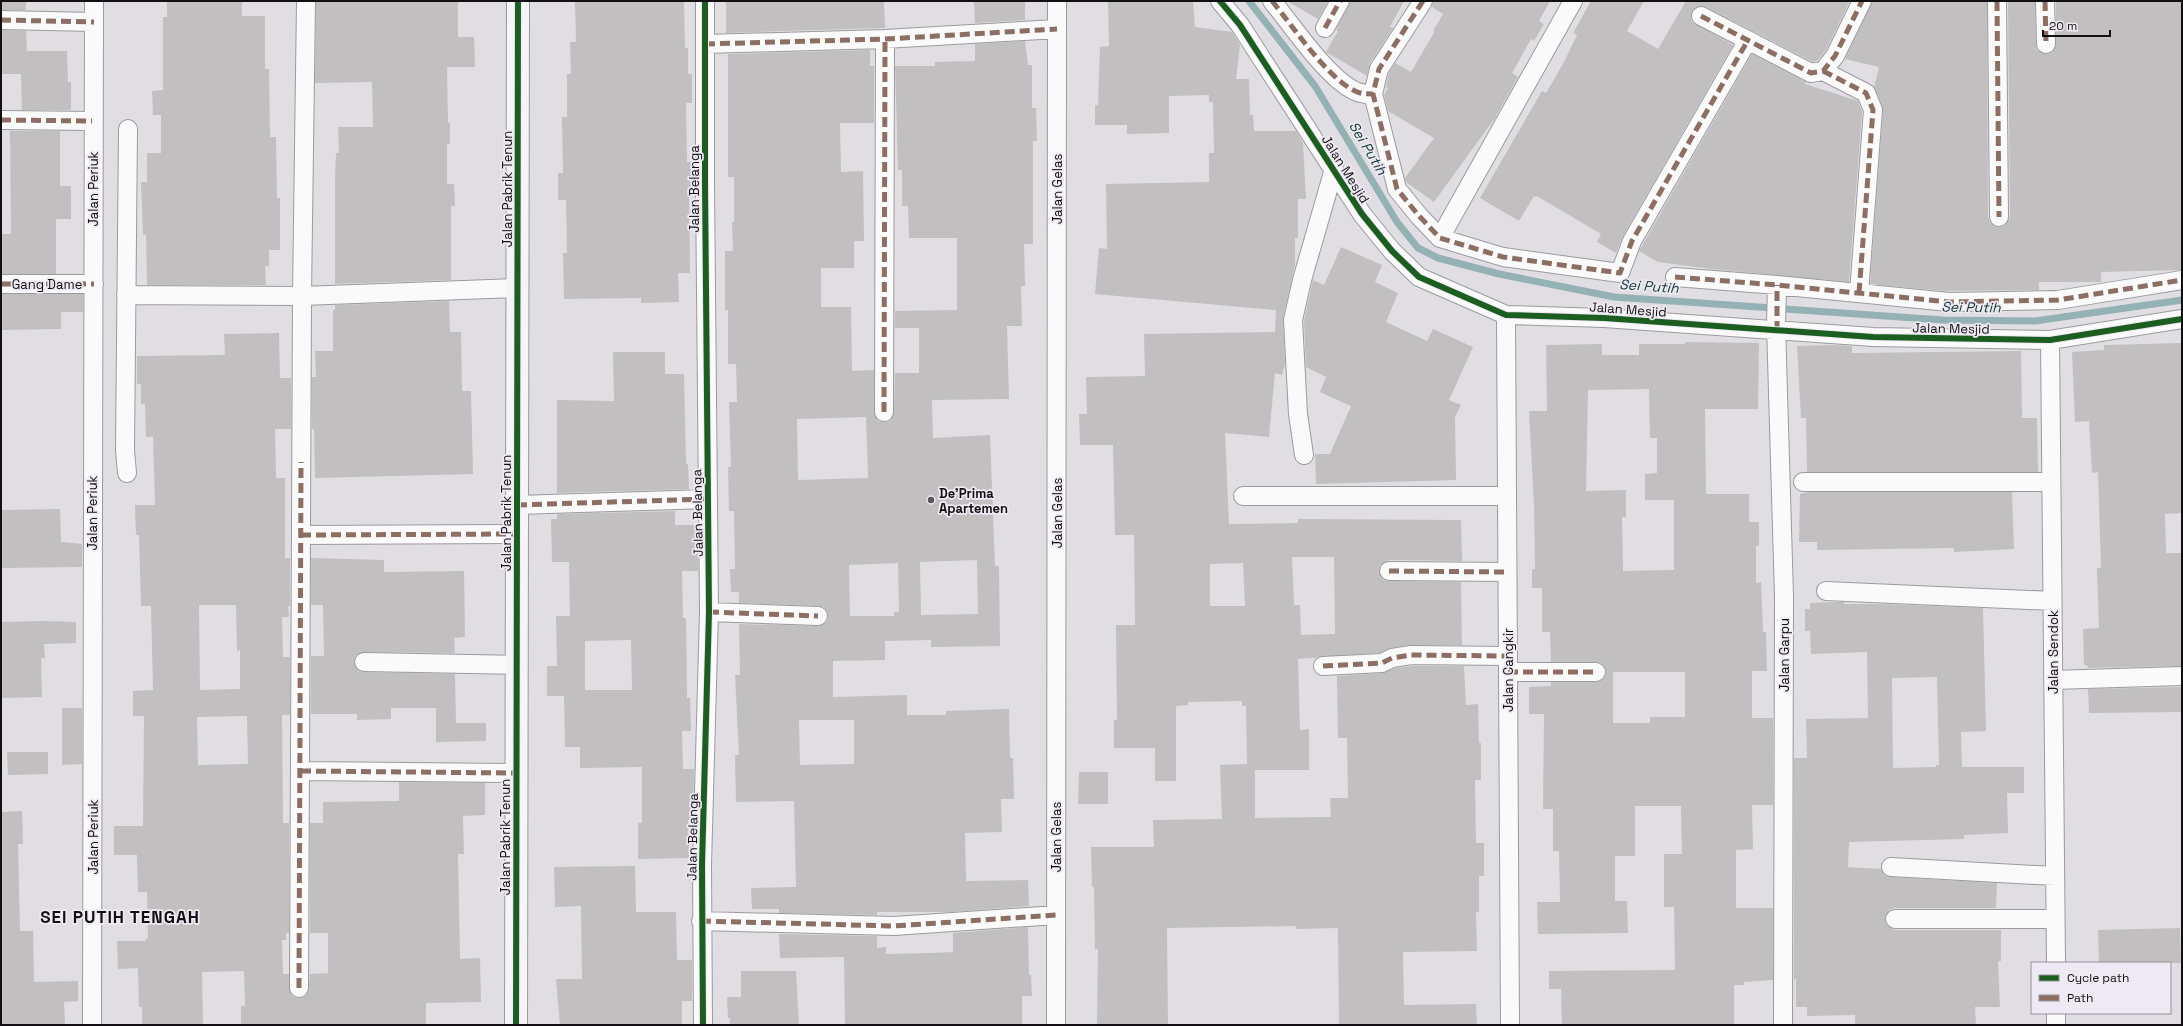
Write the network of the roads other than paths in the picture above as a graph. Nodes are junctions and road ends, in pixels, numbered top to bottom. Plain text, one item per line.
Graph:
1 (94, 1) edge
2 (306, 1) edge
3 (518, 1) edge
4 (706, 1) edge
5 (1057, 1) edge
6 (1220, 1) edge
7 (1272, 1) edge
8 (1340, 1) edge
9 (1422, 1) edge
10 (1573, 1) edge
11 (1862, 1) edge
12 (1997, 1) edge
13 (2045, 1) edge
14 (1700, 16) dead end
15 (1, 20) edge
16 (94, 22) junction
17 (1325, 28) dead end
18 (1057, 29) junction
19 (885, 39) junction
20 (1748, 40) junction
21 (705, 44) junction
22 (2046, 44) dead end
23 (1823, 71) junction
24 (1373, 94) junction
25 (1, 120) edge
26 (92, 122) junction
27 (128, 129) dead end
28 (1334, 169) junction
29 (1999, 217) dead end
30 (1440, 238) junction
31 (1675, 277) dead end
32 (2182, 280) edge
33 (1, 284) edge
34 (94, 284) junction
35 (1777, 286) junction
36 (517, 288) junction
37 (1859, 293) junction
38 (126, 295) junction
39 (302, 296) junction
40 (1506, 315) junction
41 (2182, 319) edge
42 (1777, 328) junction
43 (2050, 340) junction
44 (884, 412) dead end
45 (1304, 455) dead end
46 (127, 473) dead end
47 (1803, 482) dead end
48 (2051, 482) junction
49 (1243, 496) dead end
50 (1507, 496) junction
51 (708, 499) junction
52 (517, 505) junction
53 (517, 534) junction
54 (301, 535) junction
55 (1389, 571) dead end
56 (1507, 572) junction
57 (1826, 591) dead end
58 (2052, 601) junction
59 (709, 612) junction
60 (818, 616) dead end
61 (364, 662) dead end
62 (1508, 664) junction
63 (517, 665) junction
64 (1323, 666) dead end
65 (1596, 672) dead end
66 (2182, 676) edge
67 (2053, 680) junction
68 (301, 771) junction
69 (516, 773) junction
70 (1891, 867) dead end
71 (2054, 876) junction
72 (1056, 915) junction
73 (1895, 919) dead end
74 (2055, 919) junction
75 (701, 922) junction
76 (2056, 962) edge
77 (299, 988) dead end
78 (2056, 1014) edge
79 (92, 1025) edge
80 (516, 1025) edge
81 (702, 1025) edge
82 (1056, 1025) edge
83 (1510, 1025) edge
84 (1783, 1025) edge
85 (2056, 1025) edge

1 - 16 street, Jalan Periuk
2 - 39 street
3 - 36 street, Jalan Pabrik Tenun
4 - 21 street, Jalan Belanga
5 - 18 street, Jalan Gelas
6 - 28 street, Jalan Mesjid
7 - 24 street
8 - 17 street
9 - 24 street
10 - 30 street
11 - 23 street
12 - 29 street
13 - 22 street
14 - 20 street
15 - 16 street
16 - 26 street, Jalan Periuk
18 - 19 street
18 - 72 street, Jalan Gelas
19 - 21 street
19 - 44 street
20 - 23 street
20 - 30 street
21 - 51 street, Jalan Belanga
23 - 37 street
24 - 30 street
25 - 26 street
26 - 34 street, Jalan Periuk
27 - 38 street
28 - 40 street, Jalan Mesjid
28 - 45 street
31 - 35 street
32 - 37 street
33 - 34 street, Gang Dame
34 - 79 street, Jalan Periuk
35 - 37 street
35 - 42 street, Jalan Garpu
36 - 39 street
36 - 52 street, Jalan Pabrik Tenun
38 - 39 street
38 - 46 street
39 - 54 street
40 - 42 street, Jalan Mesjid
40 - 50 street, Jalan Cangkir
41 - 43 street, Jalan Mesjid
42 - 43 street, Jalan Mesjid
42 - 84 street, Jalan Garpu
43 - 48 street, Jalan Sendok
47 - 48 street
48 - 58 street, Jalan Sendok
49 - 50 street
50 - 56 street, Jalan Cangkir
51 - 52 street
51 - 59 street, Jalan Belanga
52 - 53 street, Jalan Pabrik Tenun
53 - 54 street
53 - 63 street, Jalan Pabrik Tenun
54 - 68 street
55 - 56 street
56 - 62 street, Jalan Cangkir
57 - 58 street
58 - 67 street, Jalan Sendok
59 - 60 street
59 - 75 street, Jalan Belanga
61 - 63 street
62 - 64 street
62 - 65 street
62 - 83 street, Jalan Cangkir
63 - 69 street, Jalan Pabrik Tenun
66 - 67 street
67 - 71 street, Jalan Sendok
68 - 69 street
68 - 77 street
69 - 80 street, Jalan Pabrik Tenun
70 - 71 street
71 - 74 street, Jalan Sendok
72 - 75 street
72 - 82 street, Jalan Gelas
73 - 74 street
74 - 76 street, Jalan Sendok
75 - 81 street, Jalan Belanga
78 - 85 street

